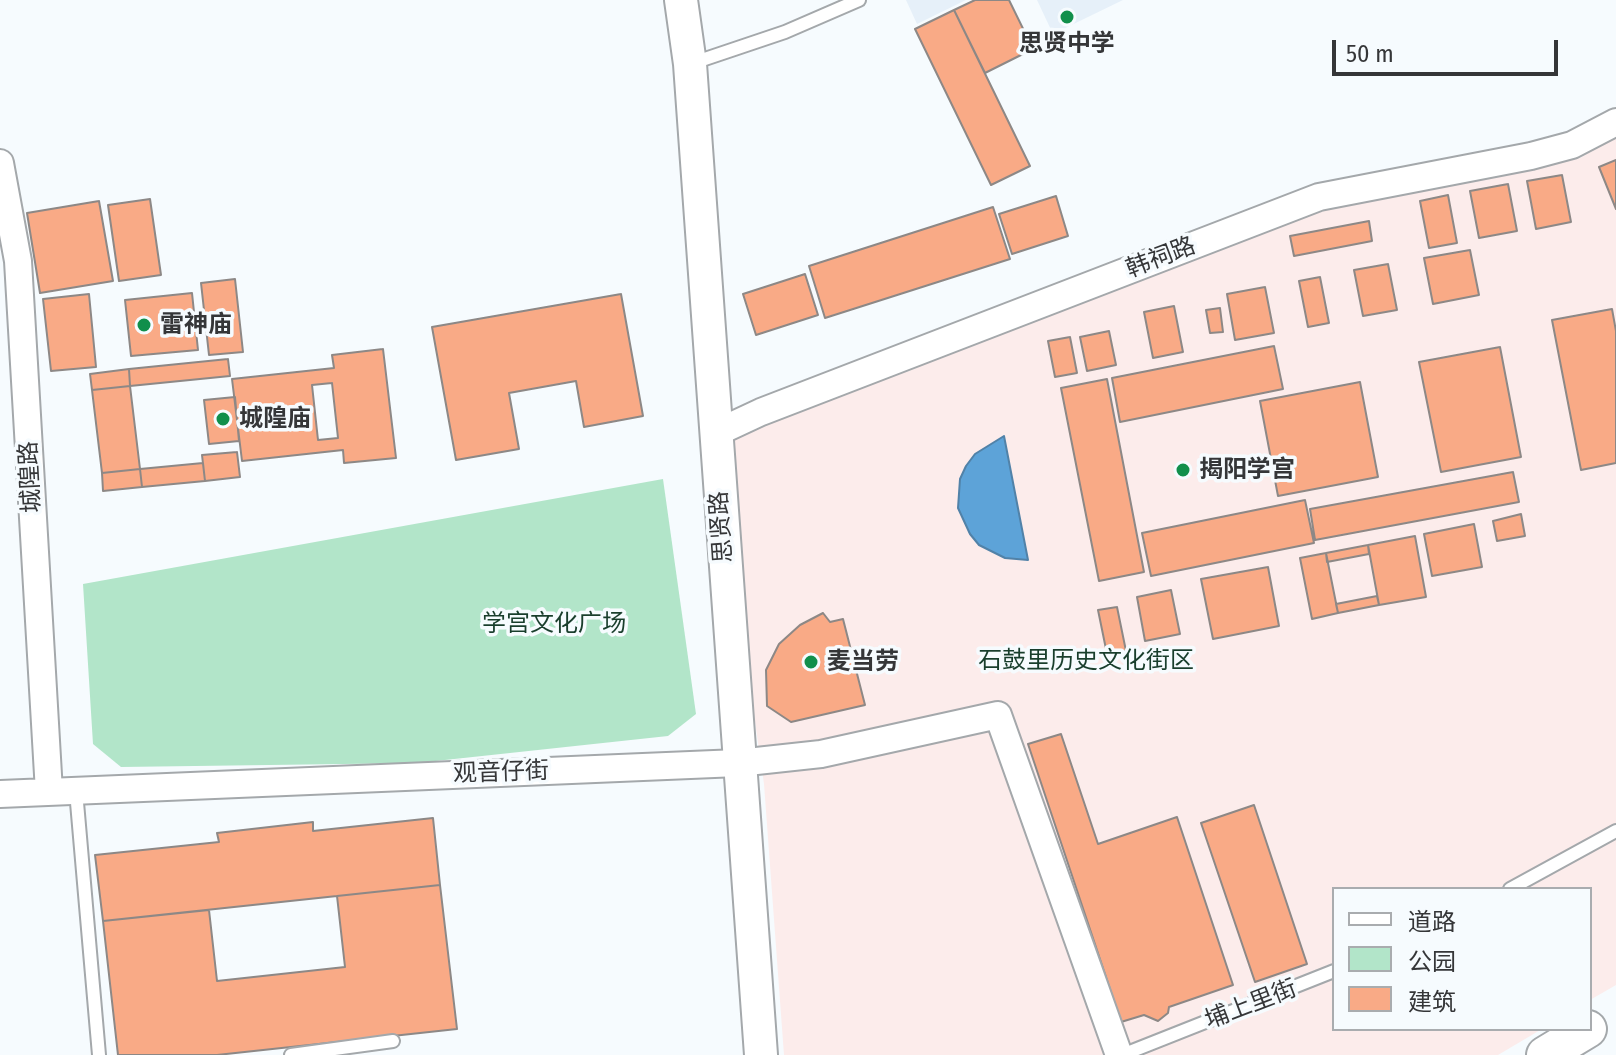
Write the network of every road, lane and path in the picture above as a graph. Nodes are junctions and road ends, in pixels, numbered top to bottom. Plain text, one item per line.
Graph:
1 (681, 0) edge
2 (859, 0) edge
3 (690, 64) junction
4 (1616, 122) edge
5 (0, 163) edge
6 (716, 433) junction
7 (738, 763) junction
8 (76, 791) junction
9 (49, 792) junction
10 (0, 794) edge
11 (1616, 831) edge
12 (1514, 887) edge
13 (1332, 972) edge
14 (1616, 1012) edge
15 (1592, 1026) edge
16 (1584, 1031) edge
17 (393, 1041) dead end
18 (99, 1055) edge
19 (291, 1055) edge
20 (761, 1055) edge
21 (1120, 1055) edge
22 (1545, 1055) edge

1 - 3 street, 思贤路
2 - 3 lane
3 - 6 street, 思贤路
4 - 6 street, 韩祠路
5 - 9 street, 城隍路
6 - 7 street, 思贤路
7 - 8 street, 观音仔街
7 - 20 street, 思贤路
7 - 21 street, 观音仔街
8 - 9 street, 观音仔街
8 - 18 lane
9 - 10 street, 观音仔街
11 - 12 lane
13 - 21 lane, 埔上里街
14 - 15 main road
16 - 22 main road
17 - 19 lane

